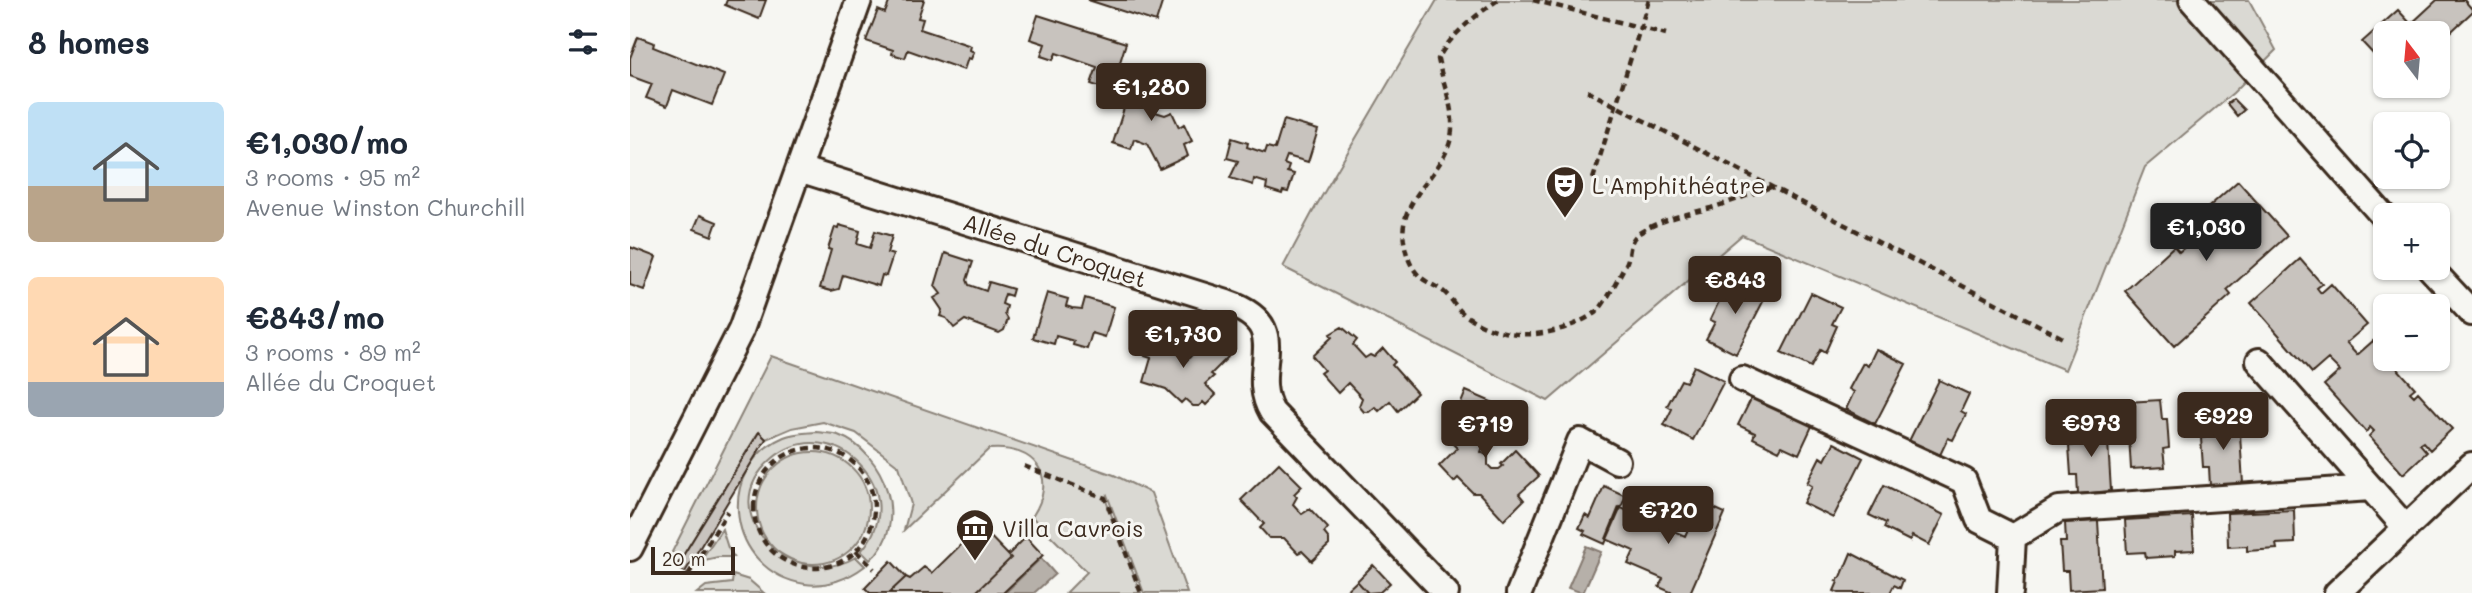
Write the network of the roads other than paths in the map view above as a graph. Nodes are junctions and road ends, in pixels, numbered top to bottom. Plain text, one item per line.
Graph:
1 (859, 0) edge
2 (2192, 0) edge
3 (799, 169) junction
4 (2373, 204) edge
5 (2441, 280) edge
6 (2472, 313) edge
7 (2259, 361) dead end
8 (1742, 379) dead end
9 (1617, 461) dead end
10 (2472, 466) edge
11 (2371, 488) junction
12 (2406, 528) junction
13 (2013, 537) junction
14 (630, 548) edge
15 (1446, 593) edge
16 (1519, 593) edge
17 (2010, 593) edge
18 (2337, 593) edge

1 - 3 street
2 - 4 street
3 - 14 street
3 - 15 street, Allée du Croquet
5 - 6 street
7 - 11 street
8 - 13 street
9 - 16 street
10 - 12 street
11 - 12 street
11 - 13 street
12 - 18 street
13 - 17 street

